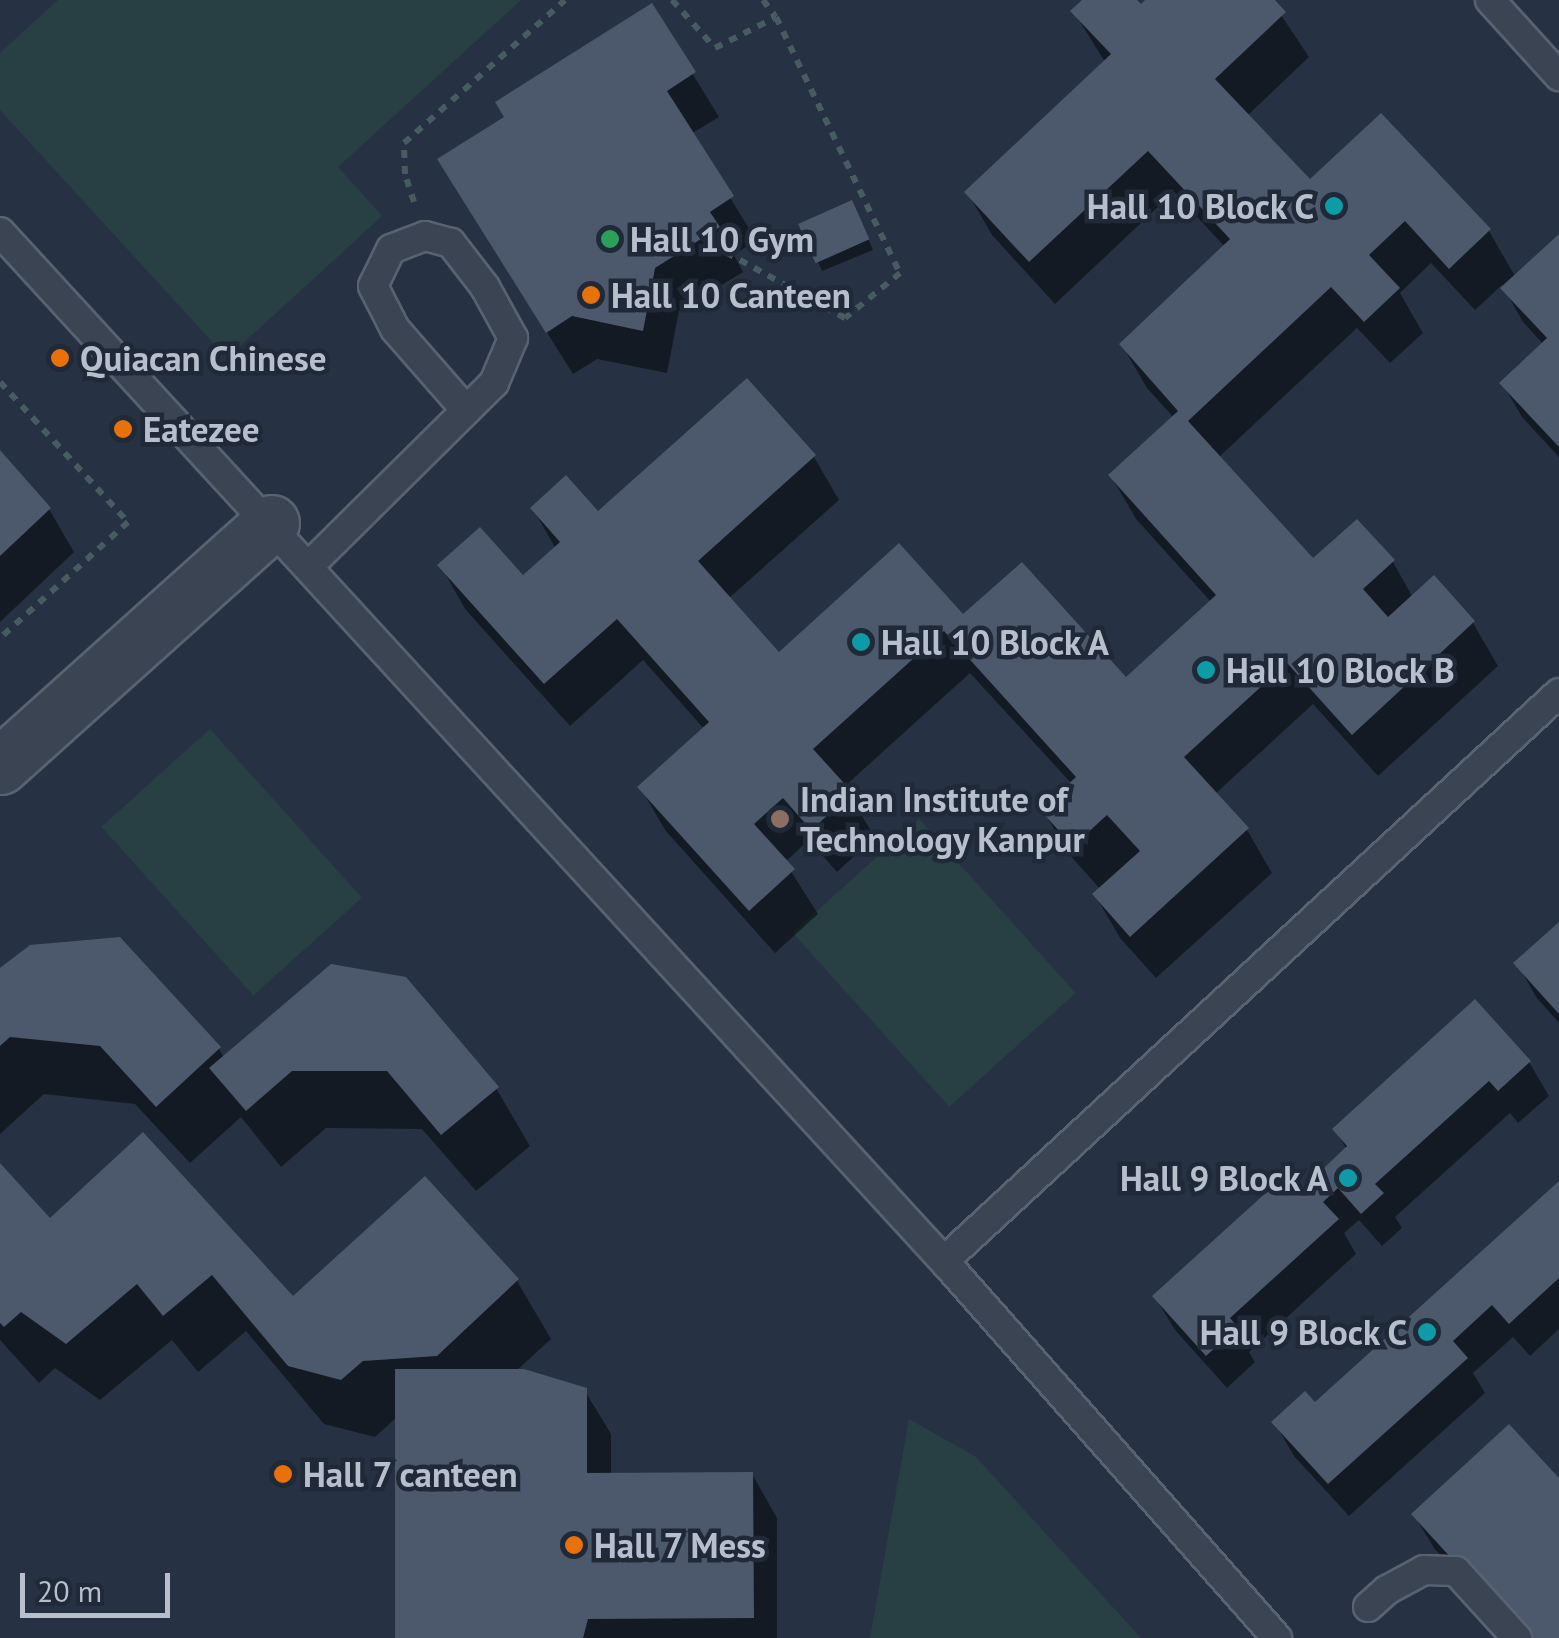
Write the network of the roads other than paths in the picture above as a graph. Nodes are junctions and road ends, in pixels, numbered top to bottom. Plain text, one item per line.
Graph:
1 (1490, 0) edge
2 (1559, 76) edge
3 (0, 232) edge
4 (466, 410) junction
5 (270, 523) junction
6 (310, 566) junction
7 (1559, 692) edge
8 (0, 766) edge
9 (944, 1261) junction
10 (1368, 1608) dead end
11 (1277, 1638) edge
12 (1516, 1638) edge

1 - 2 lane
3 - 5 lane
4 - 4 lane
4 - 6 lane
5 - 6 lane
5 - 8 street
6 - 9 lane
7 - 9 lane
9 - 11 lane
10 - 12 lane

